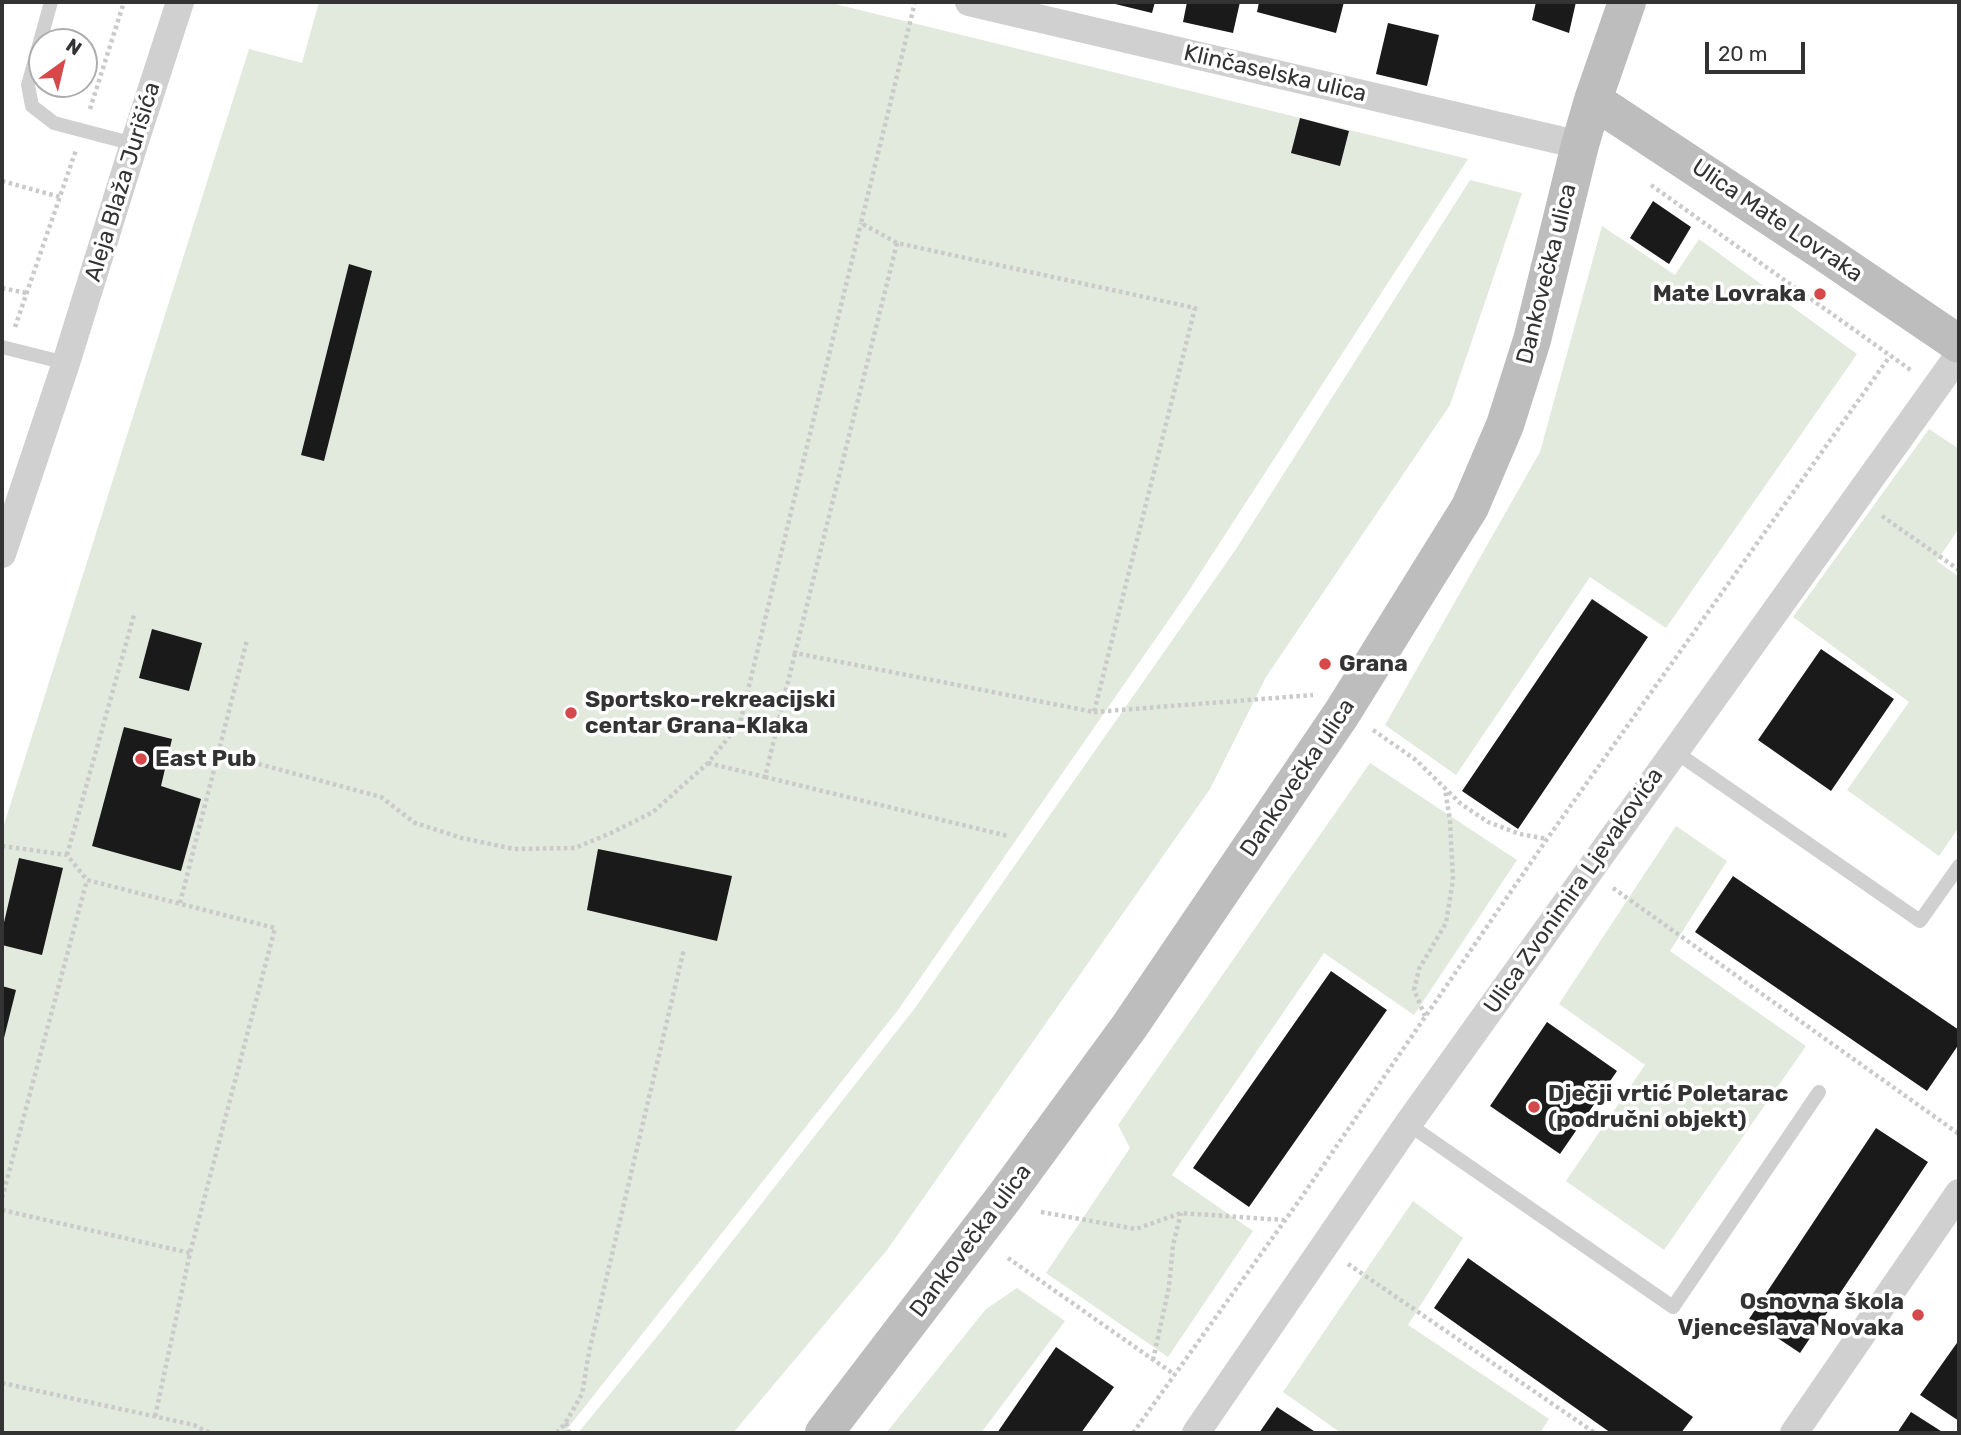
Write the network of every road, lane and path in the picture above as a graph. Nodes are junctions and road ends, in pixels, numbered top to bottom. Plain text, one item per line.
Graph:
1 (51, 2) edge
2 (124, 2) edge
3 (180, 2) edge
4 (915, 2) edge
5 (969, 2) edge
6 (1627, 2) edge
7 (1593, 100) junction
8 (83, 130) junction
9 (134, 144) junction
10 (1580, 145) junction
11 (2, 181) edge
12 (1648, 183) dead end
13 (60, 197) junction
14 (861, 223) junction
15 (897, 243) junction
16 (2, 288) edge
17 (26, 293) junction
18 (1959, 344) edge
19 (5, 348) edge
20 (1959, 355) edge
21 (1889, 356) junction
22 (66, 363) junction
23 (1921, 377) dead end
24 (1875, 511) dead end
25 (2, 554) edge
26 (1959, 570) edge
27 (134, 615) dead end
28 (247, 640) dead end
29 (795, 653) junction
30 (1318, 698) dead end
31 (1094, 712) junction
32 (1363, 724) dead end
33 (1674, 751) junction
34 (218, 753) junction
35 (708, 763) junction
36 (765, 777) junction
37 (1445, 789) junction
38 (1008, 836) dead end
39 (1547, 839) junction
40 (2, 846) edge
41 (67, 855) junction
42 (1959, 866) edge
43 (87, 880) junction
44 (1606, 884) dead end
45 (180, 903) junction
46 (684, 949) dead end
47 (1425, 1016) junction
48 (1819, 1092) dead end
49 (1408, 1124) junction
50 (1959, 1134) edge
51 (1959, 1193) edge
52 (2, 1198) edge
53 (2, 1210) edge
54 (1041, 1212) dead end
55 (1181, 1213) junction
56 (1285, 1220) junction
57 (190, 1253) junction
58 (1008, 1258) dead end
59 (1341, 1260) dead end
60 (1153, 1360) junction
61 (1175, 1375) junction
62 (2, 1383) edge
63 (155, 1417) junction
64 (566, 1422) junction
65 (194, 1425) junction
66 (192, 1433) edge
67 (210, 1433) edge
68 (557, 1433) edge
69 (569, 1433) edge
70 (824, 1433) edge
71 (1133, 1433) edge
72 (1196, 1433) edge
73 (1595, 1433) edge
74 (1794, 1433) edge

1 - 8 lane
2 - 8 path
3 - 9 street, Aleja Blaža Jurišića
4 - 14 path
5 - 10 street, Klinčaselska ulica
6 - 7 main road, Dankovečka ulica
7 - 10 main road, Dankovečka ulica
7 - 18 main road, Ulica Mate Lovraka
8 - 9 lane
8 - 13 path
9 - 22 street, Aleja Blaža Jurišića
10 - 70 main road, Dankovečka ulica
11 - 13 path
12 - 21 path
13 - 17 path
14 - 15 path
14 - 35 path
15 - 29 path
15 - 31 path
16 - 17 path
17 - 19 path
19 - 22 lane
20 - 33 street, Ulica Zvonimira Ljevakovića
21 - 23 path
21 - 39 path
22 - 25 street, Aleja Blaža Jurišića
24 - 26 path
27 - 41 path
28 - 34 path
29 - 31 path
29 - 36 path
30 - 31 path
32 - 37 path
33 - 42 lane
33 - 49 street, Ulica Zvonimira Ljevakovića
34 - 35 path
34 - 45 path
35 - 36 path
36 - 38 path
37 - 39 path
37 - 47 path
39 - 47 path
40 - 41 path
41 - 43 path
43 - 45 path
43 - 52 path
44 - 50 path
45 - 57 path
46 - 64 path
47 - 56 path
48 - 49 lane
49 - 72 street, Ulica Zvonimira Ljevakovića
51 - 74 street
53 - 57 path
54 - 55 path
55 - 56 path
55 - 60 path
56 - 61 path
57 - 63 path
58 - 60 path
59 - 73 path
60 - 61 path
61 - 71 path
62 - 63 path
63 - 65 path
64 - 68 path
64 - 69 path
65 - 66 path
65 - 67 path

